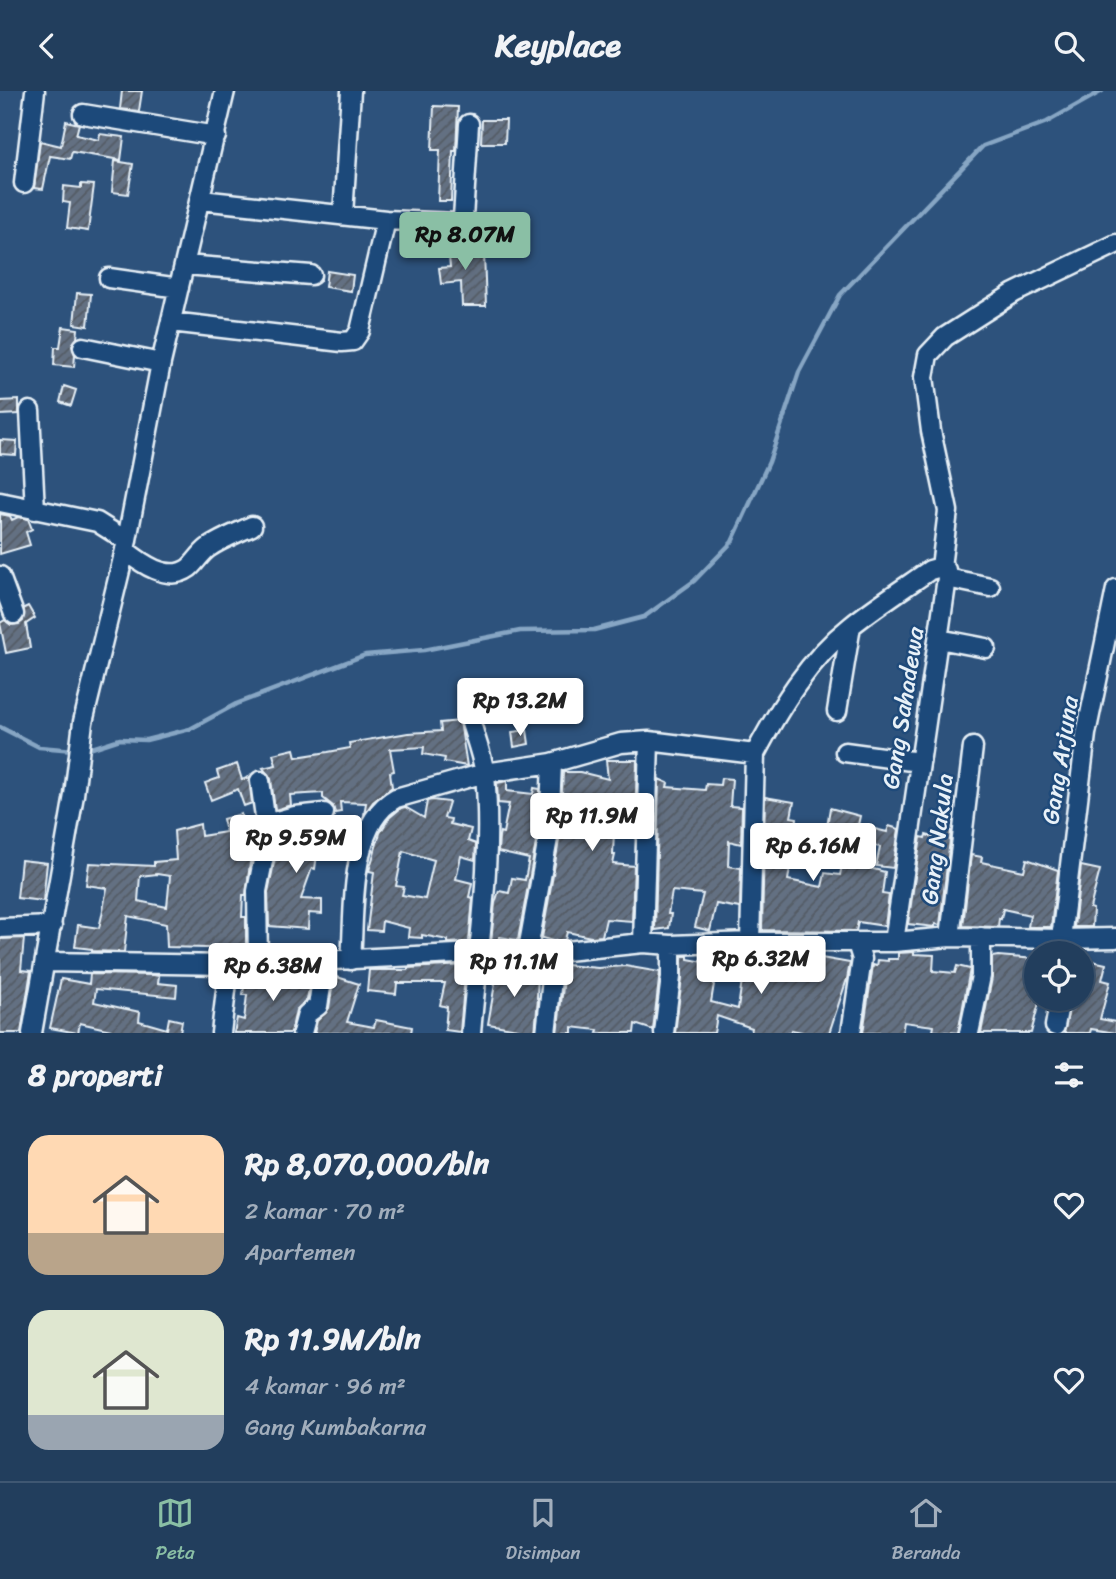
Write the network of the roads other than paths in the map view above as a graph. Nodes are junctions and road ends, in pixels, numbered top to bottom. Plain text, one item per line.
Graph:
1 (35, 91) edge
2 (225, 91) edge
3 (351, 91) edge
4 (83, 114) dead end
5 (469, 124) dead end
6 (216, 136) junction
7 (24, 183) dead end
8 (201, 200) junction
9 (343, 215) junction
10 (386, 220) junction
11 (1116, 244) edge
12 (185, 265) junction
13 (311, 275) dead end
14 (109, 278) dead end
15 (179, 288) junction
16 (171, 323) junction
17 (83, 347) dead end
18 (162, 363) junction
19 (30, 411) dead end
20 (0, 502) edge
21 (35, 510) junction
22 (251, 526) dead end
23 (126, 546) junction
24 (944, 572) junction
25 (0, 576) edge
26 (990, 587) dead end
27 (1116, 589) edge
28 (14, 614) dead end
29 (851, 626) junction
30 (939, 639) junction
31 (986, 648) dead end
32 (837, 711) dead end
33 (471, 723) dead end
34 (649, 741) junction
35 (973, 747) dead end
36 (845, 752) dead end
37 (755, 754) junction
38 (919, 762) junction
39 (552, 763) junction
40 (485, 773) junction
41 (260, 781) dead end
42 (324, 813) dead end
43 (266, 824) junction
44 (52, 926) junction
45 (0, 928) edge
46 (950, 937) junction
47 (981, 937) junction
48 (1116, 937) edge
49 (1064, 941) edge
50 (1094, 941) edge
51 (750, 942) junction
52 (894, 942) junction
53 (1024, 942) edge
54 (643, 943) junction
55 (857, 943) junction
56 (671, 945) junction
57 (477, 953) junction
58 (555, 953) junction
59 (527, 955) junction
60 (351, 960) junction
61 (325, 961) junction
62 (46, 962) junction
63 (258, 962) junction
64 (229, 965) junction
65 (1058, 1011) edge
66 (1055, 1026) dead end
67 (32, 1033) edge
68 (221, 1033) edge
69 (302, 1033) edge
70 (471, 1033) edge
71 (547, 1033) edge
72 (664, 1033) edge
73 (851, 1033) edge
74 (969, 1033) edge

1 - 7 street
2 - 6 street
3 - 9 street
4 - 6 street
5 - 10 street
6 - 8 street
8 - 9 street
8 - 12 street
9 - 10 street
10 - 16 street
11 - 24 street, Gang Sahadewa
12 - 13 street
12 - 15 street
14 - 15 street
15 - 16 street
16 - 18 street
17 - 18 street
18 - 23 street
19 - 21 street
20 - 21 street
21 - 23 street
22 - 23 street
23 - 44 street
24 - 26 street
24 - 29 street
24 - 30 street, Gang Sahadewa
25 - 28 street
27 - 49 street, Gang Arjuna
29 - 32 street
29 - 37 street
30 - 31 street
30 - 38 street, Gang Sahadewa
33 - 40 street
34 - 37 street
34 - 39 street
34 - 54 street
35 - 46 street, Gang Nakula
36 - 38 street
37 - 51 street
38 - 52 street, Gang Sahadewa
39 - 40 street
39 - 59 street
40 - 57 street
40 - 60 street
41 - 43 street
42 - 43 street
43 - 63 street
44 - 45 street
44 - 62 street
46 - 47 street
46 - 52 street
47 - 53 street
47 - 74 street
48 - 50 street
51 - 55 street
51 - 56 street
52 - 55 street
54 - 56 street
54 - 58 street
55 - 73 street
56 - 72 street
57 - 59 street
57 - 60 street
57 - 70 street
58 - 59 street
58 - 71 street
60 - 61 street
61 - 63 street
61 - 69 street
62 - 64 street
62 - 67 street
63 - 64 street
64 - 68 street
65 - 66 street

